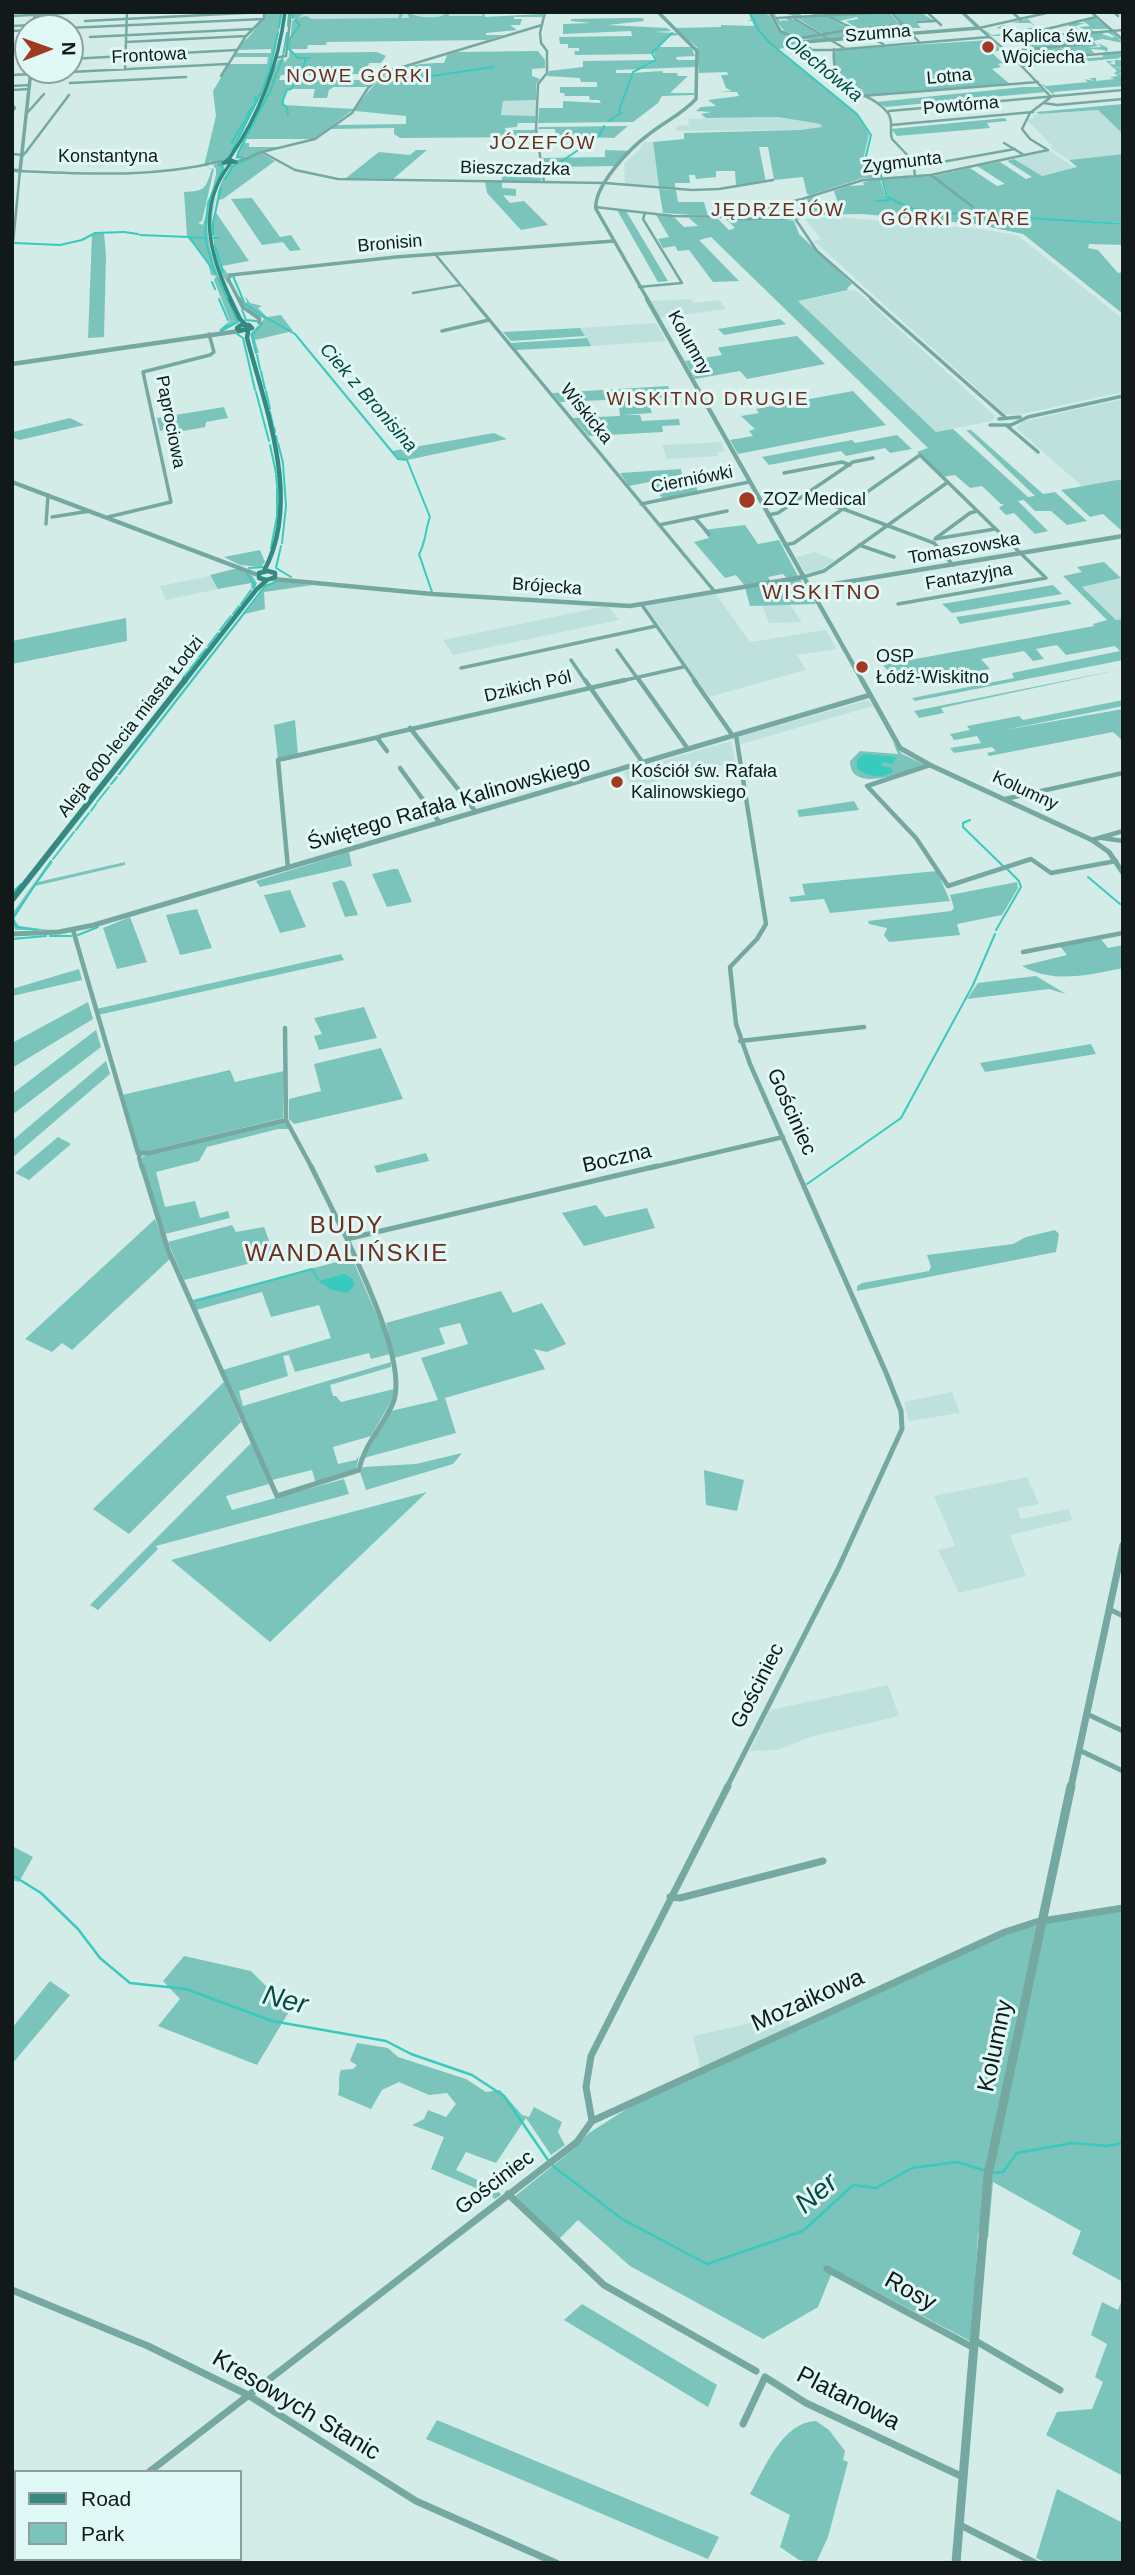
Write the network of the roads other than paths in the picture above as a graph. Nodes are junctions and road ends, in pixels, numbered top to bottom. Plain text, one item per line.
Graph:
1 (87, 12) edge
2 (127, 12) edge
3 (264, 12) edge
4 (284, 12) edge
5 (291, 12) edge
6 (545, 12) edge
7 (658, 12) edge
8 (770, 12) edge
9 (820, 12) edge
10 (890, 12) edge
11 (927, 12) edge
12 (962, 12) edge
13 (1012, 12) edge
14 (1034, 12) edge
15 (1051, 12) edge
16 (1091, 12) edge
17 (1114, 12) edge
18 (35, 13) edge
19 (1040, 15) junction
20 (12, 16) edge
21 (828, 16) junction
22 (1118, 16) dead end
23 (1096, 17) junction
24 (777, 18) dead end
25 (127, 19) junction
26 (263, 19) junction
27 (795, 19) dead end
28 (1021, 20) junction
29 (85, 21) dead end
30 (936, 21) junction
31 (1064, 23) junction
32 (127, 25) junction
33 (542, 25) junction
34 (903, 25) junction
35 (941, 25) dead end
36 (84, 27) edge
37 (979, 28) junction
38 (253, 29) junction
39 (854, 29) junction
40 (1123, 30) edge
41 (1112, 31) junction
42 (928, 32) junction
43 (911, 33) junction
44 (1076, 33) junction
45 (819, 34) junction
46 (127, 35) junction
47 (246, 36) junction
48 (90, 37) dead end
49 (868, 37) junction
50 (989, 37) junction
51 (795, 39) junction
52 (831, 40) junction
53 (1123, 40) edge
54 (800, 41) junction
55 (126, 42) junction
56 (920, 43) junction
57 (884, 46) junction
58 (834, 49) junction
59 (845, 49) junction
60 (1031, 49) junction
61 (236, 51) junction
62 (1006, 51) junction
63 (1123, 52) edge
64 (126, 56) junction
65 (84, 58) edge
66 (276, 58) junction
67 (1017, 61) junction
68 (227, 64) junction
69 (125, 69) junction
70 (139, 69) junction
71 (84, 70) edge
72 (221, 76) dead end
73 (186, 77) dead end
74 (139, 80) junction
75 (84, 82) edge
76 (1038, 82) junction
77 (30, 87) joint
78 (12, 88) edge
79 (1123, 90) edge
80 (44, 94) dead end
81 (69, 95) dead end
82 (862, 96) junction
83 (1051, 97) junction
84 (1123, 99) edge
85 (1044, 103) junction
86 (12, 104) edge
87 (889, 111) junction
88 (12, 112) edge
89 (1032, 112) junction
90 (27, 113) junction
91 (891, 125) junction
92 (1004, 143) dead end
93 (1015, 149) junction
94 (262, 152) junction
95 (12, 155) edge
96 (23, 155) junction
97 (1024, 155) junction
98 (229, 162) junction
99 (914, 167) junction
100 (12, 170) edge
101 (20, 171) junction
102 (931, 175) junction
103 (915, 176) junction
104 (773, 180) dead end
105 (544, 182) junction
106 (603, 183) junction
107 (595, 207) junction
108 (973, 208) dead end
109 (645, 213) junction
110 (730, 216) junction
111 (614, 241) junction
112 (12, 253) edge
113 (435, 254) junction
114 (460, 285) junction
115 (639, 287) junction
116 (858, 287) junction
117 (848, 289) dead end
118 (412, 293) dead end
119 (489, 320) junction
120 (244, 328) junction
121 (442, 331) dead end
122 (209, 334) junction
123 (12, 364) edge
124 (1123, 396) edge
125 (991, 406) junction
126 (1028, 417) junction
127 (1008, 418) junction
128 (1001, 422) junction
129 (1014, 423) junction
130 (1022, 438) junction
131 (1038, 452) dead end
132 (873, 457) dead end
133 (850, 465) junction
134 (785, 473) dead end
135 (12, 482) edge
136 (749, 482) junction
137 (948, 482) junction
138 (48, 495) junction
139 (806, 495) junction
140 (641, 504) junction
141 (846, 509) junction
142 (90, 510) junction
143 (727, 511) dead end
144 (977, 511) junction
145 (768, 515) junction
146 (52, 517) dead end
147 (108, 517) junction
148 (695, 518) junction
149 (46, 524) dead end
150 (659, 525) junction
151 (887, 525) junction
152 (995, 529) junction
153 (709, 534) dead end
154 (1123, 536) edge
155 (932, 540) junction
156 (785, 545) junction
157 (859, 545) junction
158 (1021, 553) junction
159 (894, 557) dead end
160 (953, 565) junction
161 (818, 574) joint
162 (266, 575) junction
163 (803, 577) junction
164 (1045, 578) joint
165 (810, 588) junction
166 (715, 592) junction
167 (898, 604) dead end
168 (642, 605) junction
169 (656, 626) junction
170 (617, 650) dead end
171 (571, 660) dead end
172 (683, 667) junction
173 (461, 668) dead end
174 (637, 677) junction
175 (590, 687) junction
176 (870, 695) junction
177 (410, 728) junction
178 (734, 736) junction
179 (379, 737) junction
180 (688, 749) junction
181 (387, 751) dead end
182 (643, 762) junction
183 (930, 765) junction
184 (400, 768) dead end
185 (1123, 773) edge
186 (1005, 800) junction
187 (476, 812) junction
188 (440, 822) junction
189 (1123, 831) edge
190 (1094, 839) junction
191 (1123, 841) edge
192 (1116, 862) junction
193 (288, 868) junction
194 (1123, 873) edge
195 (27, 883) junction
196 (12, 900) edge
197 (12, 906) edge
198 (73, 930) junction
199 (12, 932) edge
200 (1123, 933) edge
201 (1023, 952) dead end
202 (864, 1027) dead end
203 (285, 1028) dead end
204 (740, 1041) junction
205 (286, 1120) junction
206 (783, 1137) junction
207 (141, 1153) junction
208 (346, 1239) junction
209 (1123, 1545) edge
210 (1109, 1609) junction
211 (1123, 1616) edge
212 (1087, 1714) junction
213 (1123, 1731) edge
214 (1079, 1750) junction
215 (1123, 1771) edge
216 (823, 1861) dead end
217 (670, 1897) junction
218 (1123, 1908) edge
219 (1042, 1922) junction
220 (592, 2121) junction
221 (508, 2194) junction
222 (827, 2269) dead end
223 (12, 2290) edge
224 (974, 2344) junction
225 (756, 2371) dead end
226 (1060, 2390) dead end
227 (247, 2395) junction
228 (743, 2424) dead end
229 (152, 2470) edge
230 (963, 2477) junction
231 (959, 2525) junction
232 (556, 2563) edge
233 (956, 2563) edge
234 (1035, 2563) edge

1 - 18 street
2 - 25 street
3 - 25 street
3 - 26 street
4 - 66 main road, Aleja 600-lecia miasta Łodzi
5 - 66 street
6 - 33 street
7 - 106 street
8 - 51 street
9 - 21 street
10 - 21 street
10 - 34 street
11 - 30 street
12 - 37 street
13 - 28 street
14 - 19 street
15 - 19 street
16 - 23 street
17 - 22 street
18 - 20 street
19 - 28 street
21 - 24 street
21 - 39 street
23 - 31 street
23 - 41 street
25 - 29 street
25 - 32 street
26 - 32 street
26 - 38 street
27 - 45 street
28 - 37 street
30 - 35 street
30 - 42 street
31 - 44 street
31 - 60 street
32 - 36 street
32 - 46 street
33 - 94 street
33 - 105 street
34 - 39 street
34 - 43 street
37 - 42 street
37 - 50 street
38 - 46 street
38 - 47 street
39 - 45 street
39 - 49 street
40 - 41 street
41 - 44 street
41 - 53 street
42 - 43 street
43 - 49 street
43 - 56 street
44 - 60 street
45 - 51 street
45 - 52 street
46 - 48 street
46 - 55 street
47 - 55 street
47 - 61 street
49 - 52 street
49 - 57 street
50 - 56 street, Szumna
50 - 62 street
51 - 54 street
52 - 54 street
52 - 59 street
54 - 58 street, Szumna
55 - 64 street
56 - 57 street, Szumna
57 - 59 street, Szumna
58 - 59 street, Szumna
58 - 82 street
60 - 62 street
61 - 64 street
61 - 68 street
62 - 67 street
63 - 67 street
64 - 65 street
64 - 69 street
66 - 98 main road, Aleja 600-lecia miasta Łodzi
67 - 76 street
68 - 70 street, Frontowa
68 - 72 street
69 - 70 street, Frontowa
69 - 71 street, Frontowa
70 - 74 street
73 - 74 street
74 - 75 street
76 - 82 street, Lotna
76 - 83 street
77 - 78 street
77 - 90 street
79 - 83 street
80 - 90 street
81 - 96 street
82 - 87 street
83 - 85 street
83 - 87 street
84 - 85 street
85 - 89 street
86 - 88 street
87 - 91 street
89 - 91 street, Powtórna
89 - 97 street, Zygmunta
90 - 96 street
91 - 99 street
92 - 93 street
93 - 97 street
93 - 99 street
94 - 98 street
94 - 105 street, Bieszczadzka
95 - 96 street
96 - 101 street
97 - 102 street, Zygmunta
98 - 101 street, Konstantyna
98 - 120 main road, Aleja 600-lecia miasta Łodzi
99 - 103 street
100 - 101 street, Konstantyna
101 - 112 street
102 - 103 street, Zygmunta
102 - 108 street
103 - 110 street, Zygmunta
104 - 106 street, Bieszczadzka
105 - 106 street, Bieszczadzka
106 - 107 street
107 - 109 street, Zygmunta
107 - 111 street, Kolumny
109 - 110 street, Zygmunta
109 - 115 street
110 - 116 street
111 - 113 street, Bronisin
111 - 115 street, Kolumny
113 - 114 street, Wiskicka
113 - 120 street, Bronisin
114 - 118 street
114 - 119 street, Wiskicka
115 - 136 street, Kolumny
116 - 117 street
116 - 125 street
119 - 121 street
119 - 140 street, Wiskicka
120 - 122 street
120 - 162 main road, Aleja 600-lecia miasta Łodzi
122 - 123 street
122 - 147 street, Paprociowa
124 - 126 street
125 - 127 street
125 - 128 street
126 - 127 street
126 - 129 street
127 - 128 street
127 - 129 street
128 - 129 street
128 - 130 street
129 - 130 street
130 - 131 street
132 - 133 street
133 - 134 street
133 - 139 street
135 - 138 street, Brójecka
136 - 140 street, Cierniówki
136 - 145 street, Kolumny
137 - 141 street
137 - 144 street
137 - 151 street
138 - 142 street, Brójecka
138 - 149 street
139 - 141 street
139 - 145 street
140 - 150 street, Wiskicka
141 - 151 street
141 - 156 street
142 - 146 street
142 - 147 street, Brójecka
143 - 148 street
144 - 152 street
144 - 155 street
145 - 156 street, Kolumny
147 - 162 street, Brójecka
148 - 150 street
148 - 153 street
150 - 166 street, Wiskicka
151 - 155 street
151 - 157 street
152 - 155 street
152 - 158 street
154 - 158 street, Tomaszowska
155 - 160 street
156 - 163 street, Kolumny
157 - 159 street
157 - 161 street
158 - 160 street, Tomaszowska
158 - 164 street
160 - 165 street, Tomaszowska
161 - 163 street
162 - 168 street, Brójecka
162 - 195 main road, Aleja 600-lecia miasta Łodzi
163 - 165 street, Kolumny
163 - 166 street, Brójecka
164 - 167 street, Fantazyjna
165 - 176 street, Kolumny
166 - 168 street, Brójecka
168 - 169 street
169 - 172 street
169 - 173 street
170 - 174 street
171 - 175 street
172 - 174 street, Dzikich Pól
172 - 178 street
174 - 175 street, Dzikich Pól
174 - 180 street
175 - 177 street, Dzikich Pól
175 - 182 street
176 - 178 street, Świętego Rafała Kalinowskiego
176 - 183 street, Kolumny
177 - 179 street, Dzikich Pól
177 - 187 street
178 - 180 street, Świętego Rafała Kalinowskiego
178 - 204 street, Gościniec
179 - 181 street
179 - 193 street, Dzikich Pól
180 - 182 street, Świętego Rafała Kalinowskiego
182 - 187 street, Świętego Rafała Kalinowskiego
183 - 186 street, Kolumny
183 - 192 street
184 - 188 street
185 - 186 street
186 - 190 street, Kolumny
187 - 188 street, Świętego Rafała Kalinowskiego
188 - 193 street, Świętego Rafała Kalinowskiego
189 - 190 street
190 - 191 street
190 - 192 street, Kolumny
192 - 194 street, Kolumny
193 - 198 street, Świętego Rafała Kalinowskiego
195 - 196 main road, Aleja 600-lecia miasta Łodzi
195 - 197 main road, Aleja 600-lecia miasta Łodzi
198 - 199 street, Świętego Rafała Kalinowskiego
198 - 207 street
200 - 201 street
202 - 204 street
203 - 205 street
204 - 206 street, Gościniec
205 - 207 street
205 - 208 street
206 - 208 street, Boczna
206 - 217 street, Gościniec
207 - 208 street
209 - 210 street, Kolumny
210 - 211 street
210 - 212 street, Kolumny
212 - 213 street
212 - 214 street, Kolumny
214 - 215 street
214 - 219 street, Kolumny
216 - 217 street
217 - 220 street, Gościniec
218 - 219 street, Mozaikowa
219 - 220 street, Mozaikowa
219 - 224 street, Kolumny
220 - 221 street, Gościniec
221 - 225 street
221 - 227 street, Gościniec
222 - 224 street, Rosy
223 - 227 street, Kresowych Stanic
224 - 226 street, Rosy
224 - 230 street, Kolumny
227 - 229 street, Gościniec
227 - 232 street, Kresowych Stanic
228 - 230 street, Platanowa
230 - 231 street, Kolumny
231 - 233 street, Kolumny
231 - 234 street

